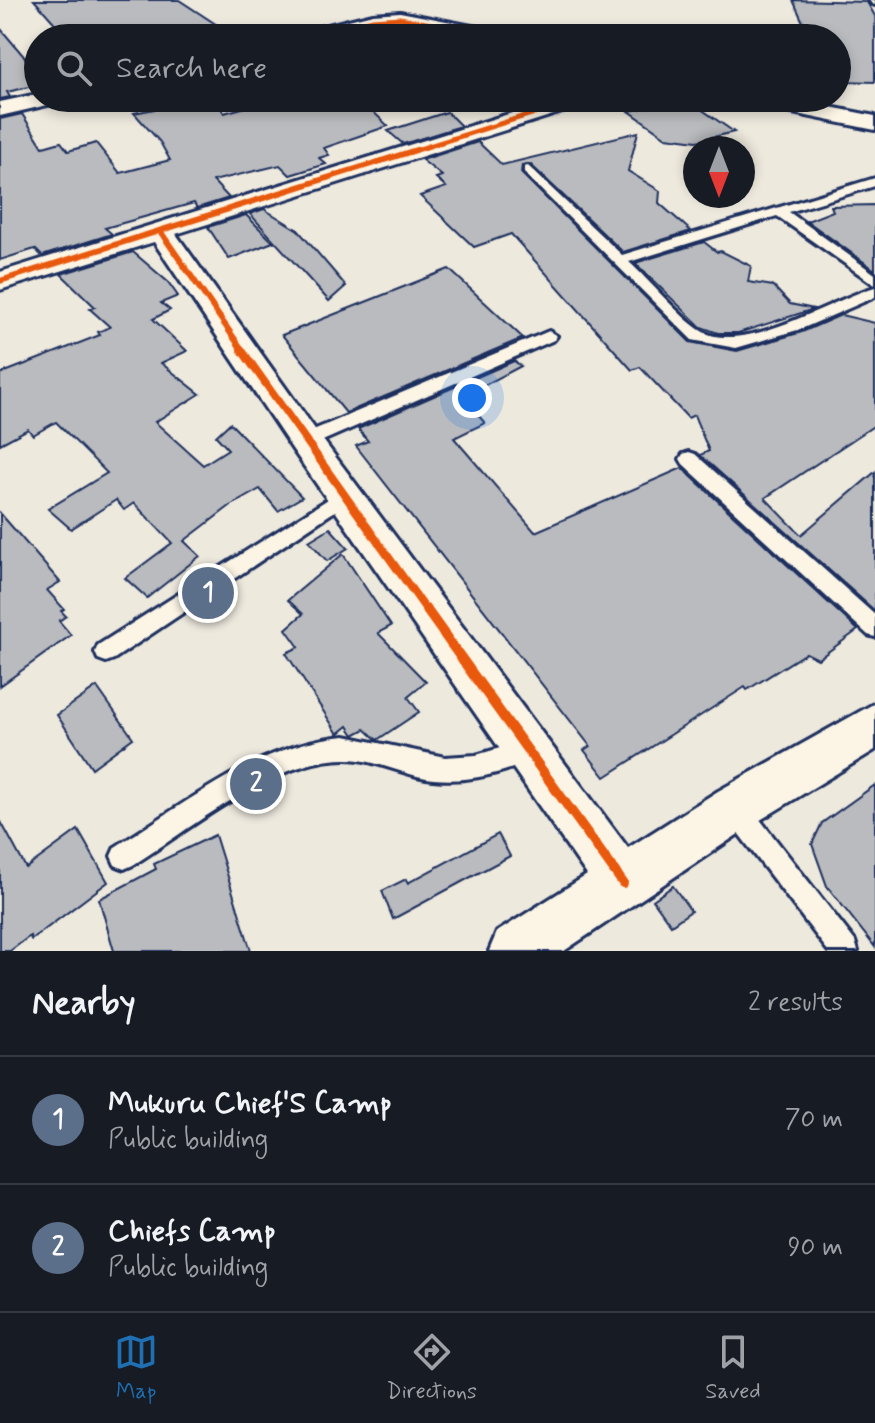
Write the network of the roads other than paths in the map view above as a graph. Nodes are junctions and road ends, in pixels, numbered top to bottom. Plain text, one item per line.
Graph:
1 (356, 24) edge
2 (431, 24) edge
3 (24, 104) edge
4 (0, 109) edge
5 (538, 112) edge
6 (821, 112) edge
7 (875, 123) edge
8 (528, 170) dead end
9 (875, 182) edge
10 (779, 211) junction
11 (160, 231) junction
12 (620, 260) junction
13 (0, 281) edge
14 (875, 281) edge
15 (875, 292) edge
16 (549, 336) dead end
17 (305, 441) junction
18 (689, 459) dead end
19 (344, 496) junction
20 (875, 628) edge
21 (106, 652) dead end
22 (875, 725) edge
23 (528, 751) junction
24 (735, 808) junction
25 (124, 856) dead end
26 (623, 883) junction
27 (516, 951) edge
28 (845, 951) edge

1 - 2 street
3 - 4 street
5 - 11 street
6 - 7 street
8 - 12 lane
9 - 10 lane
10 - 12 lane
10 - 14 lane
11 - 13 street
11 - 17 street
12 - 15 lane
16 - 17 lane
17 - 19 street
18 - 20 lane
19 - 21 lane
19 - 23 street
22 - 24 street
23 - 25 lane
23 - 26 street
24 - 26 street
24 - 28 lane
26 - 27 street

